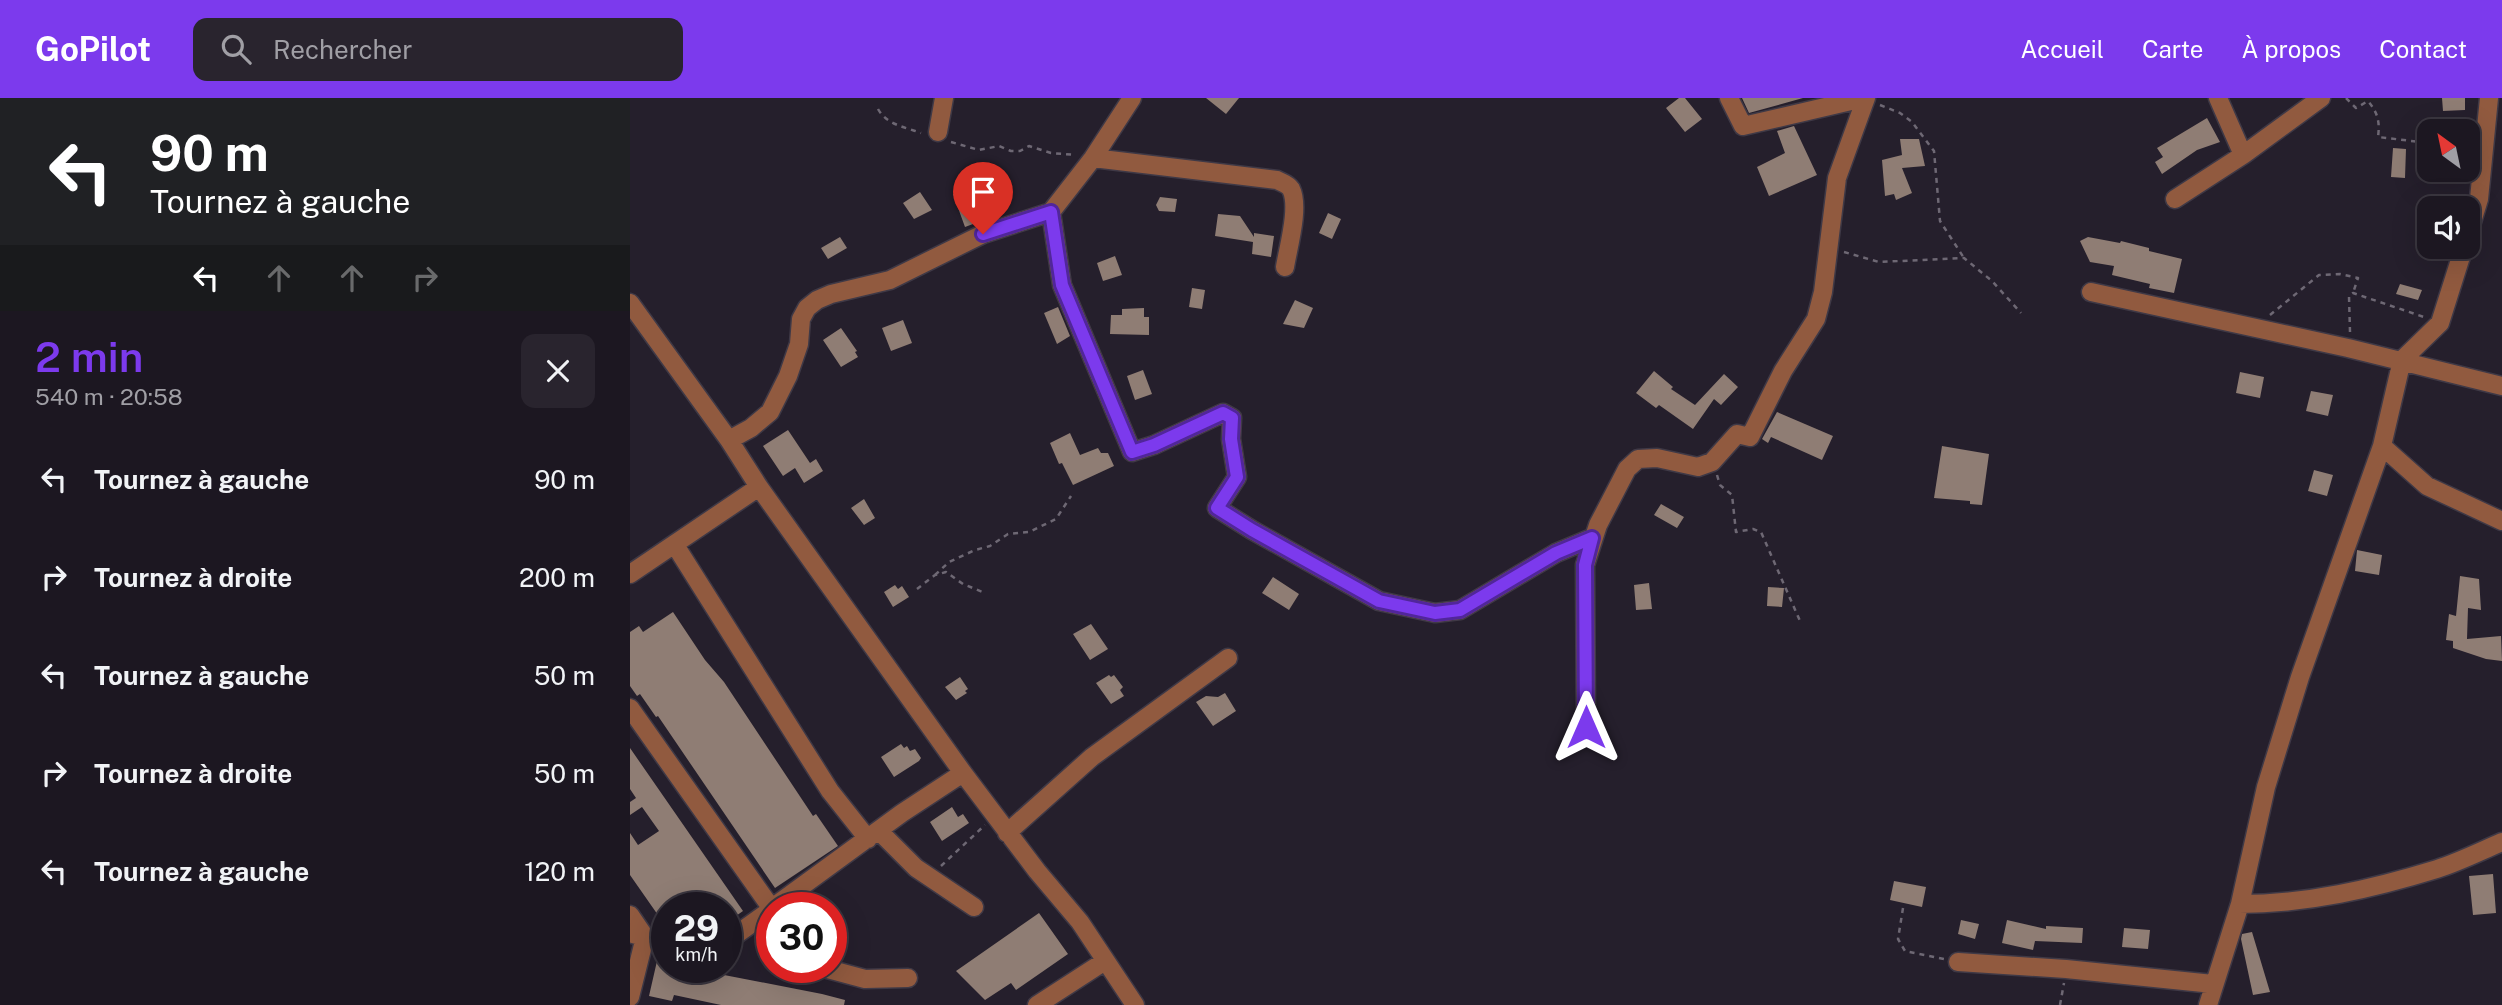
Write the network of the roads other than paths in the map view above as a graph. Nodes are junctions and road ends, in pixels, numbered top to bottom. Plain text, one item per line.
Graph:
1 (944, 98) edge
2 (1132, 98) edge
3 (1729, 98) edge
4 (2218, 98) edge
5 (2321, 98) edge
6 (2489, 98) edge
7 (1869, 100) edge
8 (938, 136) road end
9 (2243, 155) junction
10 (1093, 158) junction
11 (2479, 196) edge
12 (2175, 200) dead end
13 (1051, 212) junction
14 (2460, 259) edge
15 (1285, 267) dead end
16 (2091, 292) dead end
17 (630, 303) edge
18 (2402, 360) junction
19 (2502, 386) edge
20 (729, 440) junction
21 (2382, 446) junction
22 (759, 487) junction
23 (2502, 521) edge
24 (1592, 538) junction
25 (675, 545) junction
26 (630, 574) edge
27 (1228, 659) dead end
28 (630, 708) edge
29 (1586, 727) dead end
30 (963, 773) junction
31 (1007, 833) junction
32 (874, 835) junction
33 (2502, 842) edge
34 (760, 892) edge
35 (795, 892) edge
36 (2240, 904) junction
37 (974, 907) dead end
38 (630, 915) edge
39 (637, 935) edge
40 (1105, 961) junction
41 (1958, 962) road end
42 (847, 974) edge
43 (908, 978) dead end
44 (2213, 984) junction
45 (630, 997) edge
46 (1037, 1005) edge
47 (1135, 1005) edge
48 (2208, 1005) edge

1 - 8 street
2 - 10 street
3 - 7 street
4 - 9 street
5 - 9 street
6 - 11 street
7 - 24 street
9 - 12 street
10 - 13 street
10 - 15 street
13 - 20 street
13 - 24 street
14 - 18 street
16 - 18 street
17 - 20 street
18 - 19 street
18 - 21 street
20 - 22 street
21 - 23 street
21 - 36 street
22 - 25 street
22 - 30 street
24 - 29 street
25 - 26 street
25 - 32 street
27 - 31 street
28 - 34 street
30 - 31 street
30 - 32 street
31 - 40 street
32 - 35 street
32 - 37 street
33 - 36 street
36 - 44 street
38 - 39 street
39 - 45 street
40 - 46 street
40 - 47 street
41 - 44 street
42 - 43 street
44 - 48 street

